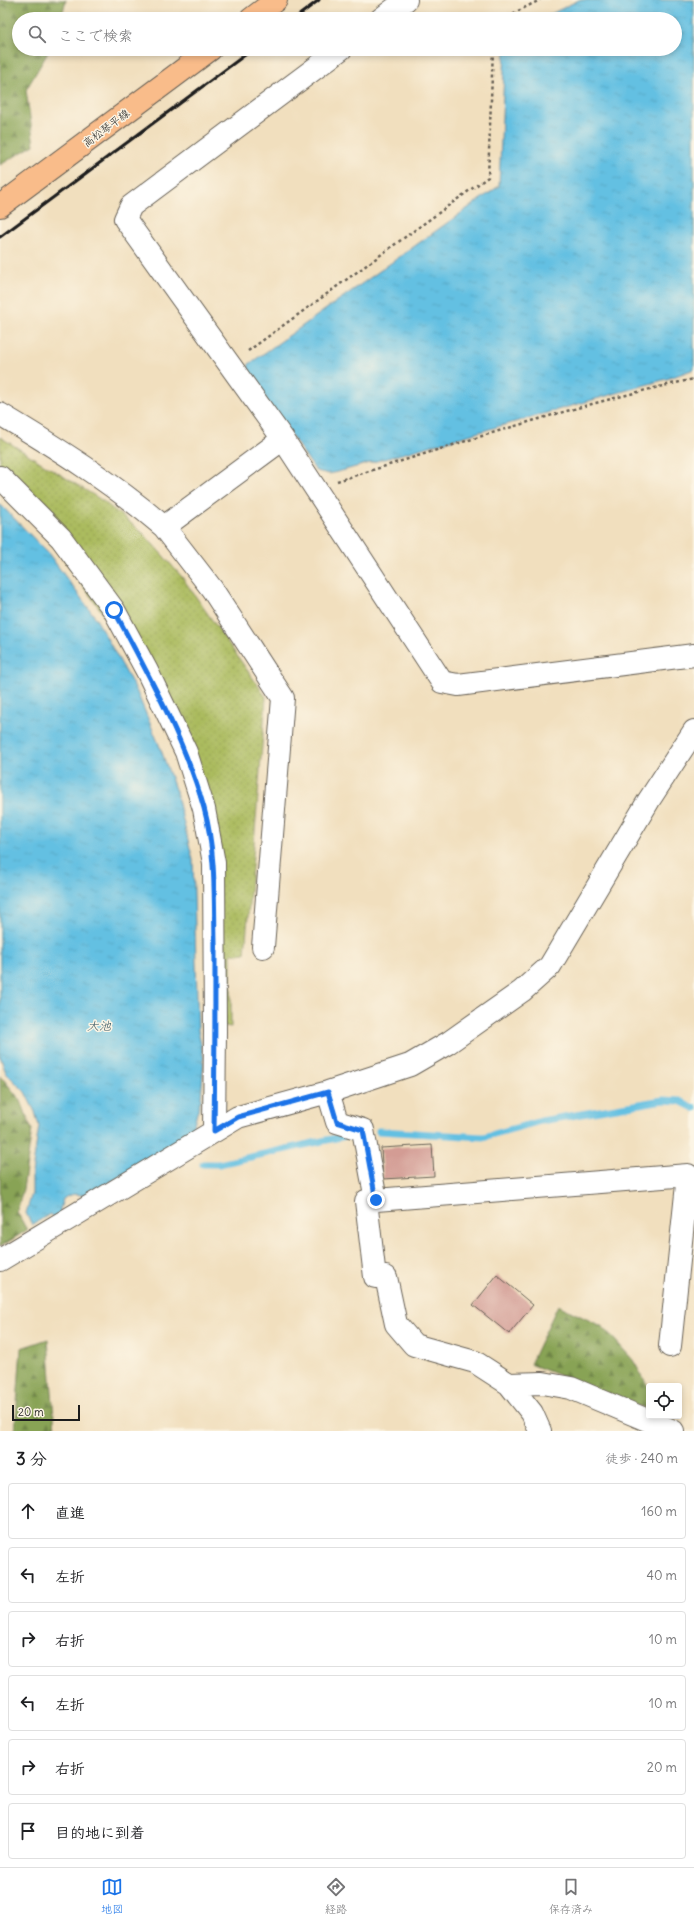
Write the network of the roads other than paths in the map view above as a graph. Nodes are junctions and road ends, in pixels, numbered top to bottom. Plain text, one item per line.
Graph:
1 (276, 0) edge
2 (406, 0) edge
3 (260, 12) edge
4 (390, 12) edge
5 (202, 56) edge
6 (332, 56) edge
7 (0, 206) edge
8 (0, 414) edge
9 (283, 440) junction
10 (0, 477) edge
11 (164, 527) junction
12 (694, 655) edge
13 (694, 731) edge
14 (263, 947) dead end
15 (328, 1092) junction
16 (214, 1131) junction
17 (376, 1200) junction
18 (0, 1260) edge
19 (670, 1346) dead end
20 (509, 1384) junction
21 (540, 1431) edge
22 (673, 1431) edge

1 - 3 main road
2 - 4 street
5 - 7 main road, 高松琴平線
6 - 9 street
8 - 11 street
9 - 11 street
9 - 12 street
10 - 16 street
11 - 14 street
13 - 15 street
15 - 16 street
15 - 17 street
16 - 18 street
17 - 19 street
17 - 20 street
20 - 21 street
20 - 22 street

